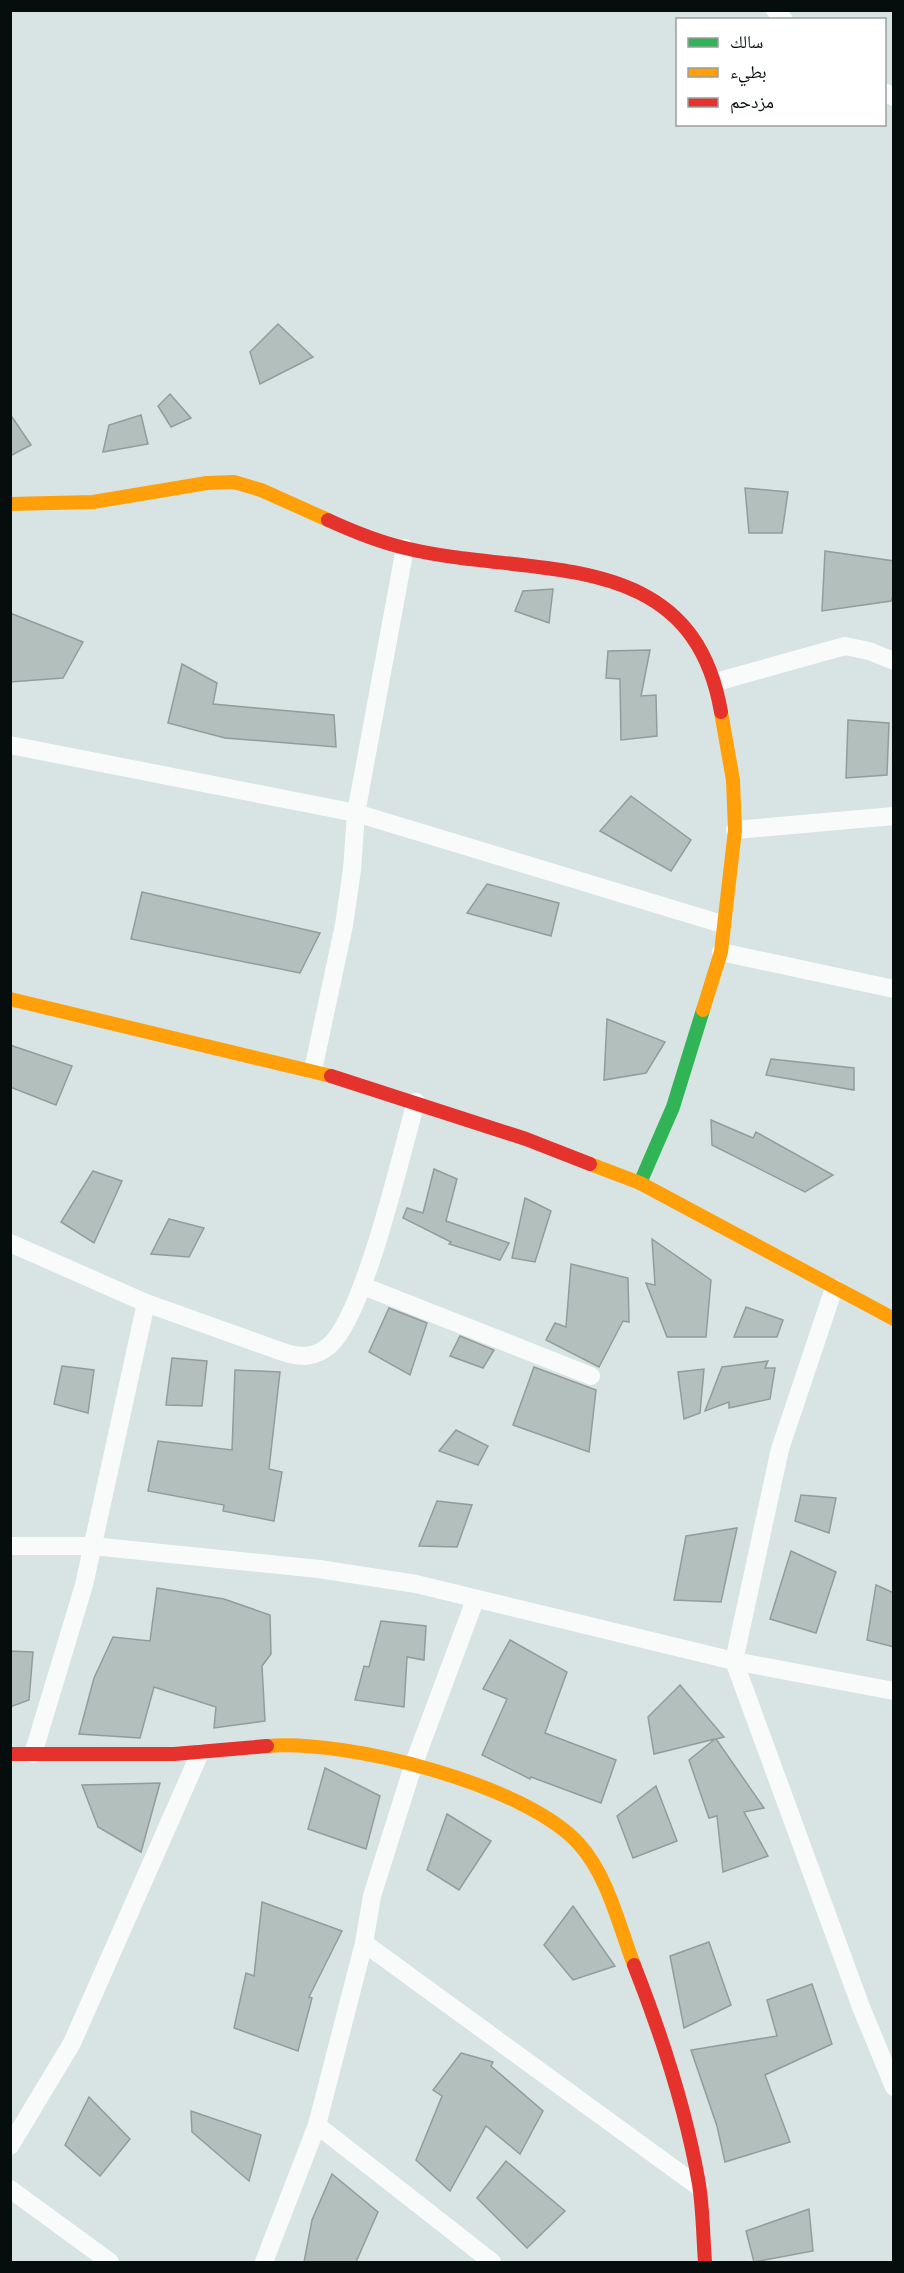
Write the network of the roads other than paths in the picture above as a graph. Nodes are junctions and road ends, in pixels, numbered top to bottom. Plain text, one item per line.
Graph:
1 (10, 504) edge
2 (405, 548) junction
3 (894, 661) edge
4 (716, 682) junction
5 (10, 744) edge
6 (356, 813) junction
7 (894, 816) edge
8 (735, 830) junction
9 (722, 924) junction
10 (721, 952) junction
11 (894, 989) edge
12 (10, 999) edge
13 (313, 1070) junction
14 (416, 1102) junction
15 (640, 1183) junction
16 (10, 1243) edge
17 (363, 1286) junction
18 (834, 1288) junction
19 (146, 1303) junction
20 (894, 1319) edge
21 (591, 1376) dead end
22 (10, 1546) edge
23 (92, 1546) junction
24 (475, 1600) junction
25 (734, 1661) junction
26 (894, 1691) edge
27 (200, 1753) junction
28 (10, 1754) edge
29 (33, 1754) junction
30 (413, 1766) junction
31 (364, 1942) junction
32 (894, 2087) edge
33 (317, 2125) junction
34 (10, 2146) edge
35 (699, 2187) junction
36 (10, 2189) edge
37 (110, 2262) edge
38 (264, 2262) edge
39 (492, 2262) edge
40 (705, 2262) edge

1 - 2 street
2 - 4 street
2 - 6 street
3 - 4 street
4 - 8 street
5 - 6 street
6 - 9 street
6 - 13 street
7 - 8 street
8 - 9 street
9 - 10 street
10 - 11 street
10 - 15 street
12 - 13 street
13 - 14 street
14 - 15 street
14 - 17 street
15 - 18 street
16 - 19 street
17 - 19 street
17 - 21 street
18 - 20 street
18 - 25 street
19 - 23 street
22 - 23 street
23 - 24 street
23 - 29 street
24 - 25 street
24 - 30 street
25 - 26 street
25 - 32 street
27 - 29 street
27 - 30 street
27 - 34 street
28 - 29 street
30 - 31 street
30 - 35 street
31 - 33 street
31 - 35 street
33 - 38 street
33 - 39 street
35 - 40 street
36 - 37 street

